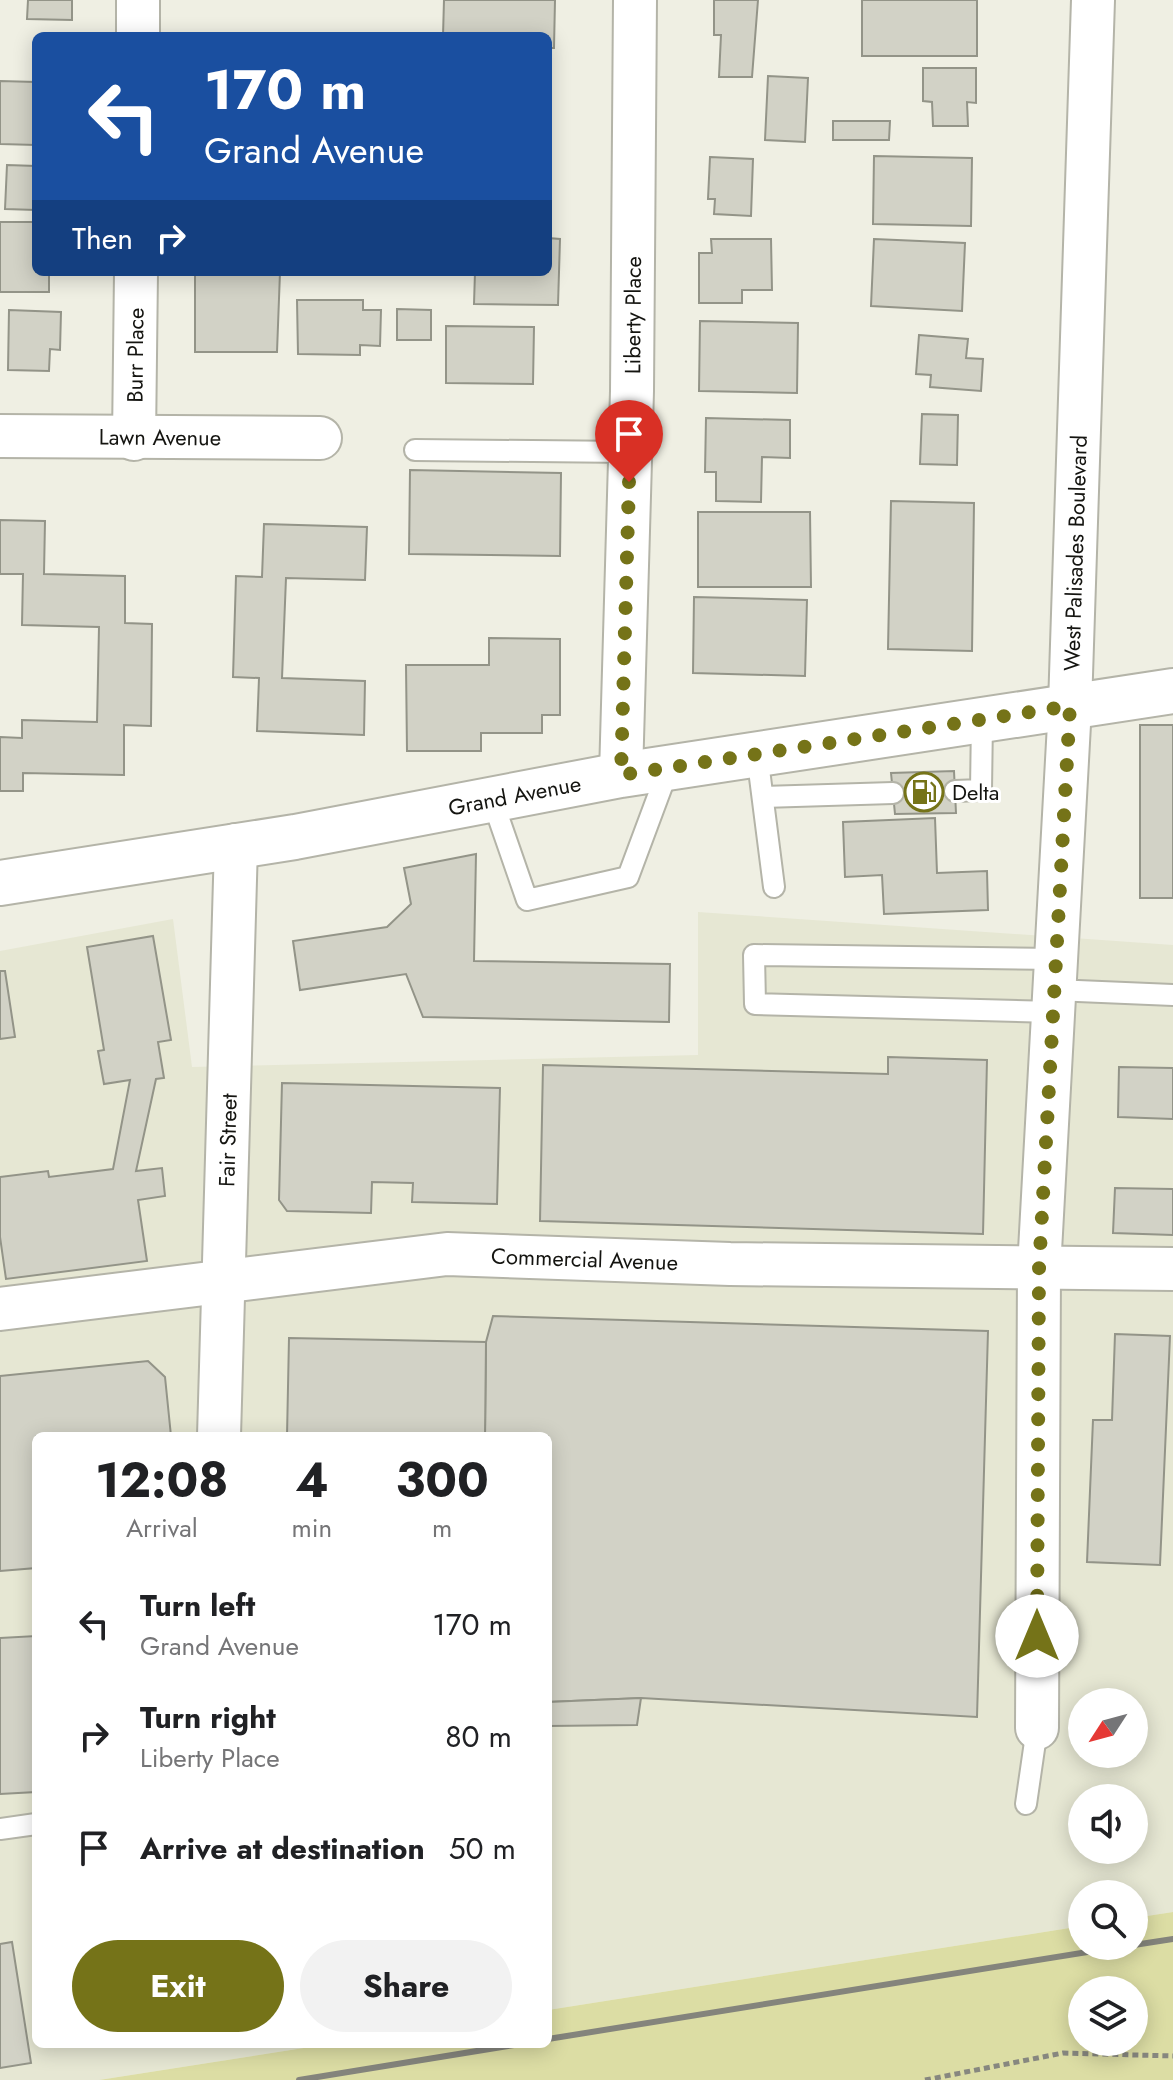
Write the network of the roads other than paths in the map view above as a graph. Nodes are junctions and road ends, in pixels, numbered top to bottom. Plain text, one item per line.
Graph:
1 (138, 0) edge
2 (635, 0) edge
3 (1093, 0) edge
4 (138, 32) edge
5 (136, 276) edge
6 (0, 436) edge
7 (320, 438) dead end
8 (134, 439) junction
9 (415, 450) dead end
10 (630, 452) junction
11 (1173, 691) edge
12 (1070, 706) junction
13 (982, 720) junction
14 (757, 754) junction
15 (669, 767) junction
16 (621, 775) junction
17 (955, 791) dead end
18 (893, 793) dead end
19 (763, 797) junction
20 (492, 799) junction
21 (236, 845) junction
22 (0, 883) edge
23 (774, 887) dead end
24 (1055, 987) junction
25 (1173, 995) edge
26 (1039, 1269) junction
27 (1173, 1269) edge
28 (222, 1282) junction
29 (0, 1309) edge
30 (219, 1432) edge
31 (1037, 1728) joint
32 (1026, 1804) dead end
33 (32, 1825) edge
34 (0, 1829) edge

1 - 4 street
2 - 10 street, Liberty Place
3 - 12 street, West Palisades Boulevard
5 - 8 street, Burr Place
6 - 8 street, Lawn Avenue
7 - 8 street, Lawn Avenue
9 - 10 lane
10 - 16 street, Liberty Place
11 - 12 main road, Grand Avenue
12 - 13 main road, Grand Avenue
12 - 24 street, West Palisades Boulevard
13 - 14 main road, Grand Avenue
13 - 17 lane
14 - 15 main road, Grand Avenue
14 - 19 lane
15 - 16 main road, Grand Avenue
15 - 20 lane
16 - 20 main road, Grand Avenue
18 - 19 lane
19 - 23 lane
20 - 21 main road, Grand Avenue
21 - 22 main road, Grand Avenue
21 - 28 street, Fair Street
24 - 24 lane
24 - 25 lane
24 - 26 street, West Palisades Boulevard
26 - 27 street, Commercial Avenue
26 - 28 street, Commercial Avenue
26 - 31 street, West Palisades Boulevard
28 - 29 street, Commercial Avenue
28 - 30 street, Fair Street
31 - 32 lane
33 - 34 lane

